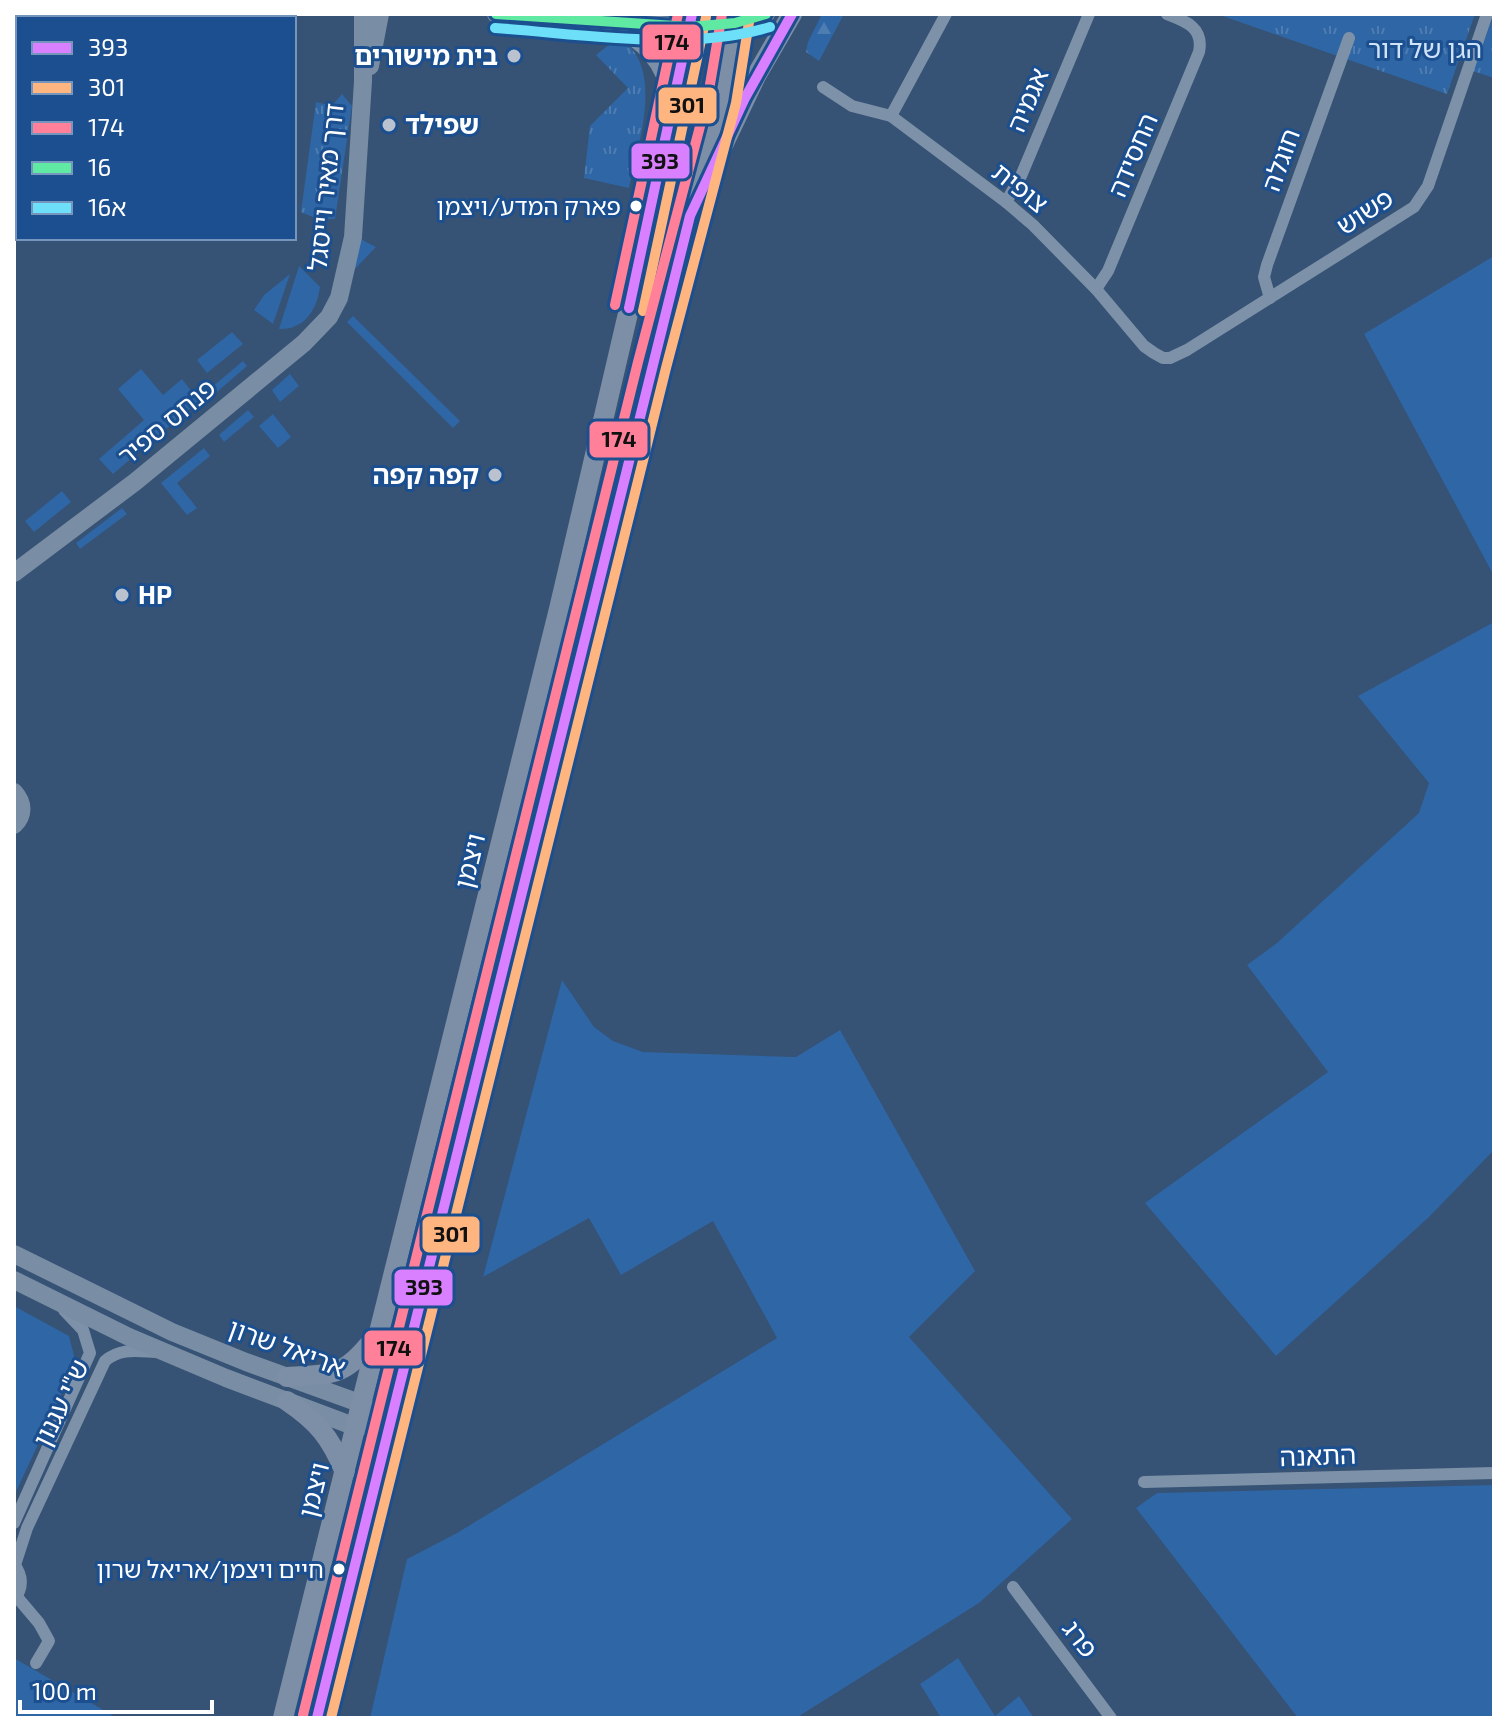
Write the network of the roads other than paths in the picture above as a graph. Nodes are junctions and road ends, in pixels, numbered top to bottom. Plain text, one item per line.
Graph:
1 (363, 14) edge
2 (380, 14) edge
3 (496, 14) edge
4 (766, 14) edge
5 (792, 14) edge
6 (946, 14) edge
7 (1089, 14) edge
8 (1167, 14) edge
9 (1487, 14) edge
10 (735, 18) edge
11 (691, 21) edge
12 (611, 22) junction
13 (1349, 38) dead end
14 (363, 81) junction
15 (823, 87) dead end
16 (673, 108) junction
17 (891, 116) junction
18 (1006, 202) junction
19 (690, 216) junction
20 (1096, 289) junction
21 (339, 298) joint
22 (1270, 298) junction
23 (1163, 358) joint
24 (14, 573) edge
25 (14, 792) edge
26 (14, 825) edge
27 (14, 1254) edge
28 (14, 1280) edge
29 (57, 1302) junction
30 (381, 1329) junction
31 (162, 1352) junction
32 (287, 1377) junction
33 (287, 1401) junction
34 (362, 1404) junction
35 (389, 1423) junction
36 (356, 1427) junction
37 (345, 1472) junction
38 (1494, 1473) edge
39 (1144, 1482) dead end
40 (14, 1523) edge
41 (14, 1564) edge
42 (1013, 1587) dead end
43 (15, 1598) edge
44 (36, 1663) dead end
45 (283, 1718) edge
46 (317, 1718) edge
47 (1111, 1718) edge

1 - 14 street, דרך מאיר וייסגל
2 - 14 street, דרך מאיר וייסגל
3 - 12 street
4 - 10 street
5 - 19 main road
6 - 17 street
7 - 18 street, אגמיה
8 - 20 street, החסידה
9 - 22 street, פשוש
10 - 11 street
10 - 19 main road
11 - 12 street
11 - 16 main road, ויצמן
12 - 16 main road
13 - 22 street, חוגלה
14 - 21 street, דרך מאיר וייסגל
15 - 17 street, צופית
16 - 30 main road, ויצמן
17 - 18 street, צופית
18 - 20 street, צופית
19 - 35 main road
20 - 23 street, צופית
21 - 24 street, פנחס ספיר
22 - 23 street, פשוש
25 - 26 street
27 - 32 street, אריאל שרון
28 - 29 street, אריאל שרון
29 - 31 street, אריאל שרון
29 - 40 street, ש"י עגנון
30 - 32 main road
30 - 34 main road, ויצמן
31 - 33 street, אריאל שרון
31 - 41 street, ש"י עגנון
32 - 34 street, אריאל שרון
33 - 36 street, אריאל שרון
33 - 37 main road
34 - 35 street, אריאל שרון
34 - 36 main road, ויצמן
35 - 36 street, אריאל שרון
35 - 46 main road
36 - 37 main road, ויצמן
37 - 45 main road, ויצמן
38 - 39 street, התאנה
41 - 43 street
42 - 47 street, פרג
43 - 44 street

